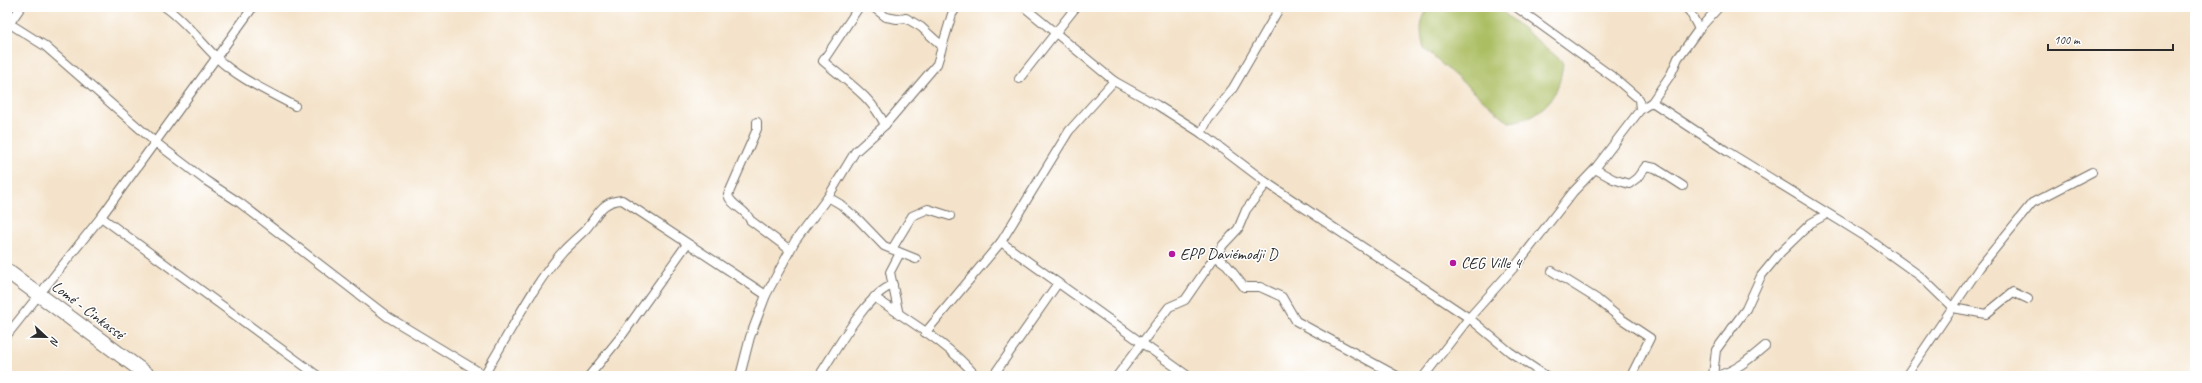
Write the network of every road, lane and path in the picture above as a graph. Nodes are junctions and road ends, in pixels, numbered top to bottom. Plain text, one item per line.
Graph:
1 (21, 7) edge
2 (165, 7) edge
3 (253, 7) edge
4 (859, 7) edge
5 (873, 7) edge
6 (957, 7) edge
7 (1024, 7) edge
8 (1076, 7) edge
9 (1280, 7) edge
10 (1516, 7) edge
11 (1685, 7) edge
12 (1719, 7) edge
13 (8, 24) edge
14 (1699, 29) junction
15 (1055, 33) junction
16 (942, 46) junction
17 (216, 57) junction
18 (1019, 79) dead end
19 (1114, 81) junction
20 (1652, 102) junction
21 (295, 106) dead end
22 (1640, 110) junction
23 (757, 122) dead end
24 (885, 125) junction
25 (1201, 133) junction
26 (155, 142) junction
27 (1595, 169) junction
28 (2092, 172) dead end
29 (1267, 183) junction
30 (1683, 186) dead end
31 (828, 197) junction
32 (1827, 214) junction
33 (950, 216) dead end
34 (101, 217) junction
35 (1001, 242) junction
36 (687, 244) junction
37 (892, 249) junction
38 (790, 250) junction
39 (900, 253) junction
40 (1214, 256) junction
41 (916, 259) dead end
42 (7, 271) edge
43 (1552, 271) dead end
44 (1058, 283) junction
45 (893, 285) junction
46 (40, 294) junction
47 (766, 295) junction
48 (874, 297) junction
49 (2028, 299) dead end
50 (1953, 308) junction
51 (899, 315) junction
52 (1469, 318) junction
53 (925, 333) junction
54 (7, 335) edge
55 (1142, 344) junction
56 (1766, 346) dead end
57 (149, 376) edge
58 (318, 376) edge
59 (484, 376) edge
60 (589, 376) edge
61 (740, 376) edge
62 (819, 376) edge
63 (976, 376) edge
64 (993, 376) edge
65 (1117, 376) edge
66 (1188, 376) edge
67 (1397, 376) edge
68 (1424, 376) edge
69 (1546, 376) edge
70 (1631, 376) edge
71 (1714, 376) edge
72 (1906, 376) edge

1 - 13 street
2 - 17 street
3 - 17 street
4 - 24 street
5 - 16 street
6 - 16 street
7 - 15 street
8 - 15 street
9 - 25 street
10 - 22 street
11 - 14 street
12 - 14 street
13 - 26 street
14 - 20 street
15 - 18 street
15 - 19 street
16 - 24 street
17 - 21 street
17 - 26 street
19 - 25 street
19 - 35 street
20 - 22 street
20 - 32 street
22 - 27 street
23 - 38 street
24 - 31 street
25 - 29 street
26 - 34 street
26 - 59 street
27 - 30 street
27 - 52 street
28 - 50 street
29 - 40 street
29 - 52 street
31 - 37 street
31 - 38 street
32 - 50 street
32 - 71 street
33 - 37 street
34 - 46 street
34 - 58 street
35 - 44 street
35 - 53 street
36 - 47 street
36 - 59 street
36 - 60 street
37 - 39 street
38 - 47 street
39 - 41 street
39 - 45 street
40 - 55 street
40 - 67 street
42 - 46 highway, Lomé - Cinkassé
43 - 70 street
44 - 55 street
44 - 64 street
45 - 48 street
45 - 51 street
46 - 54 street
46 - 57 highway, Lomé - Cinkassé
47 - 61 street
48 - 51 street
48 - 62 street
49 - 50 street
50 - 72 street
51 - 53 street
52 - 68 street
52 - 69 street
53 - 63 street
55 - 65 street
55 - 66 street
56 - 71 street

